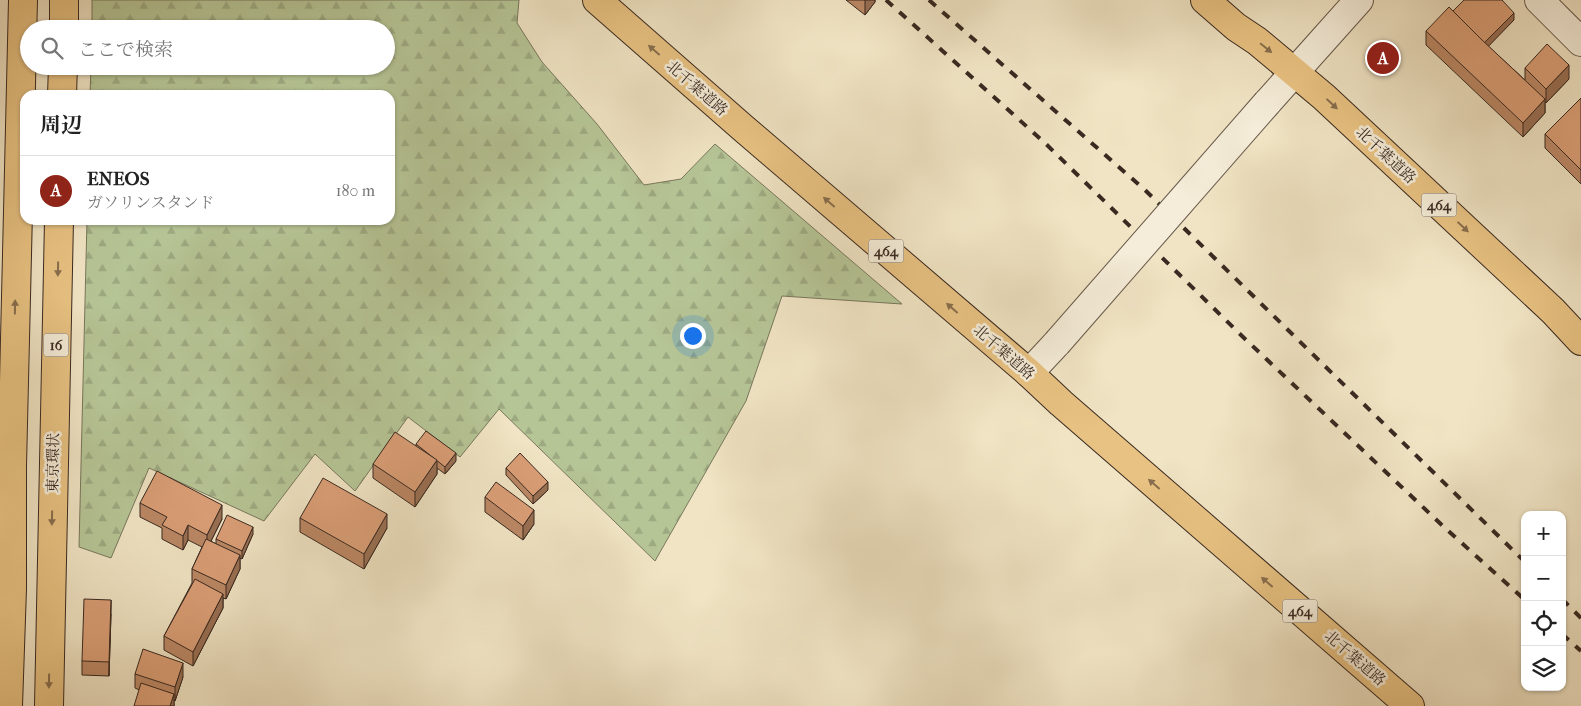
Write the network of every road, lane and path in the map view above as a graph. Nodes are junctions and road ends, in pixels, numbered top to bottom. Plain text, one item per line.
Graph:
1 (23, 0) edge
2 (64, 0) edge
3 (597, 0) edge
4 (1205, 0) edge
5 (1360, 0) edge
6 (1539, 0) edge
7 (23, 20) edge
8 (64, 20) edge
9 (1581, 42) edge
10 (1295, 72) junction
11 (21, 75) edge
12 (63, 75) edge
13 (21, 90) edge
14 (62, 90) edge
15 (20, 127) edge
16 (59, 225) edge
17 (1581, 341) edge
18 (1029, 373) junction
19 (8, 706) edge
20 (49, 706) edge
21 (1410, 706) edge

7 -> 1 highway
2 - 8 highway
18 -> 3 highway, 北千葉道路 / 464
4 -> 10 highway, 北千葉道路 / 464
5 - 10 street
6 - 9 street
10 -> 17 highway, 北千葉道路 / 464
10 - 18 street, bridge
13 -> 11 highway
12 - 14 highway
19 -> 15 highway
16 -> 20 highway, 東京環状 / 16
21 -> 18 highway, 北千葉道路 / 464

